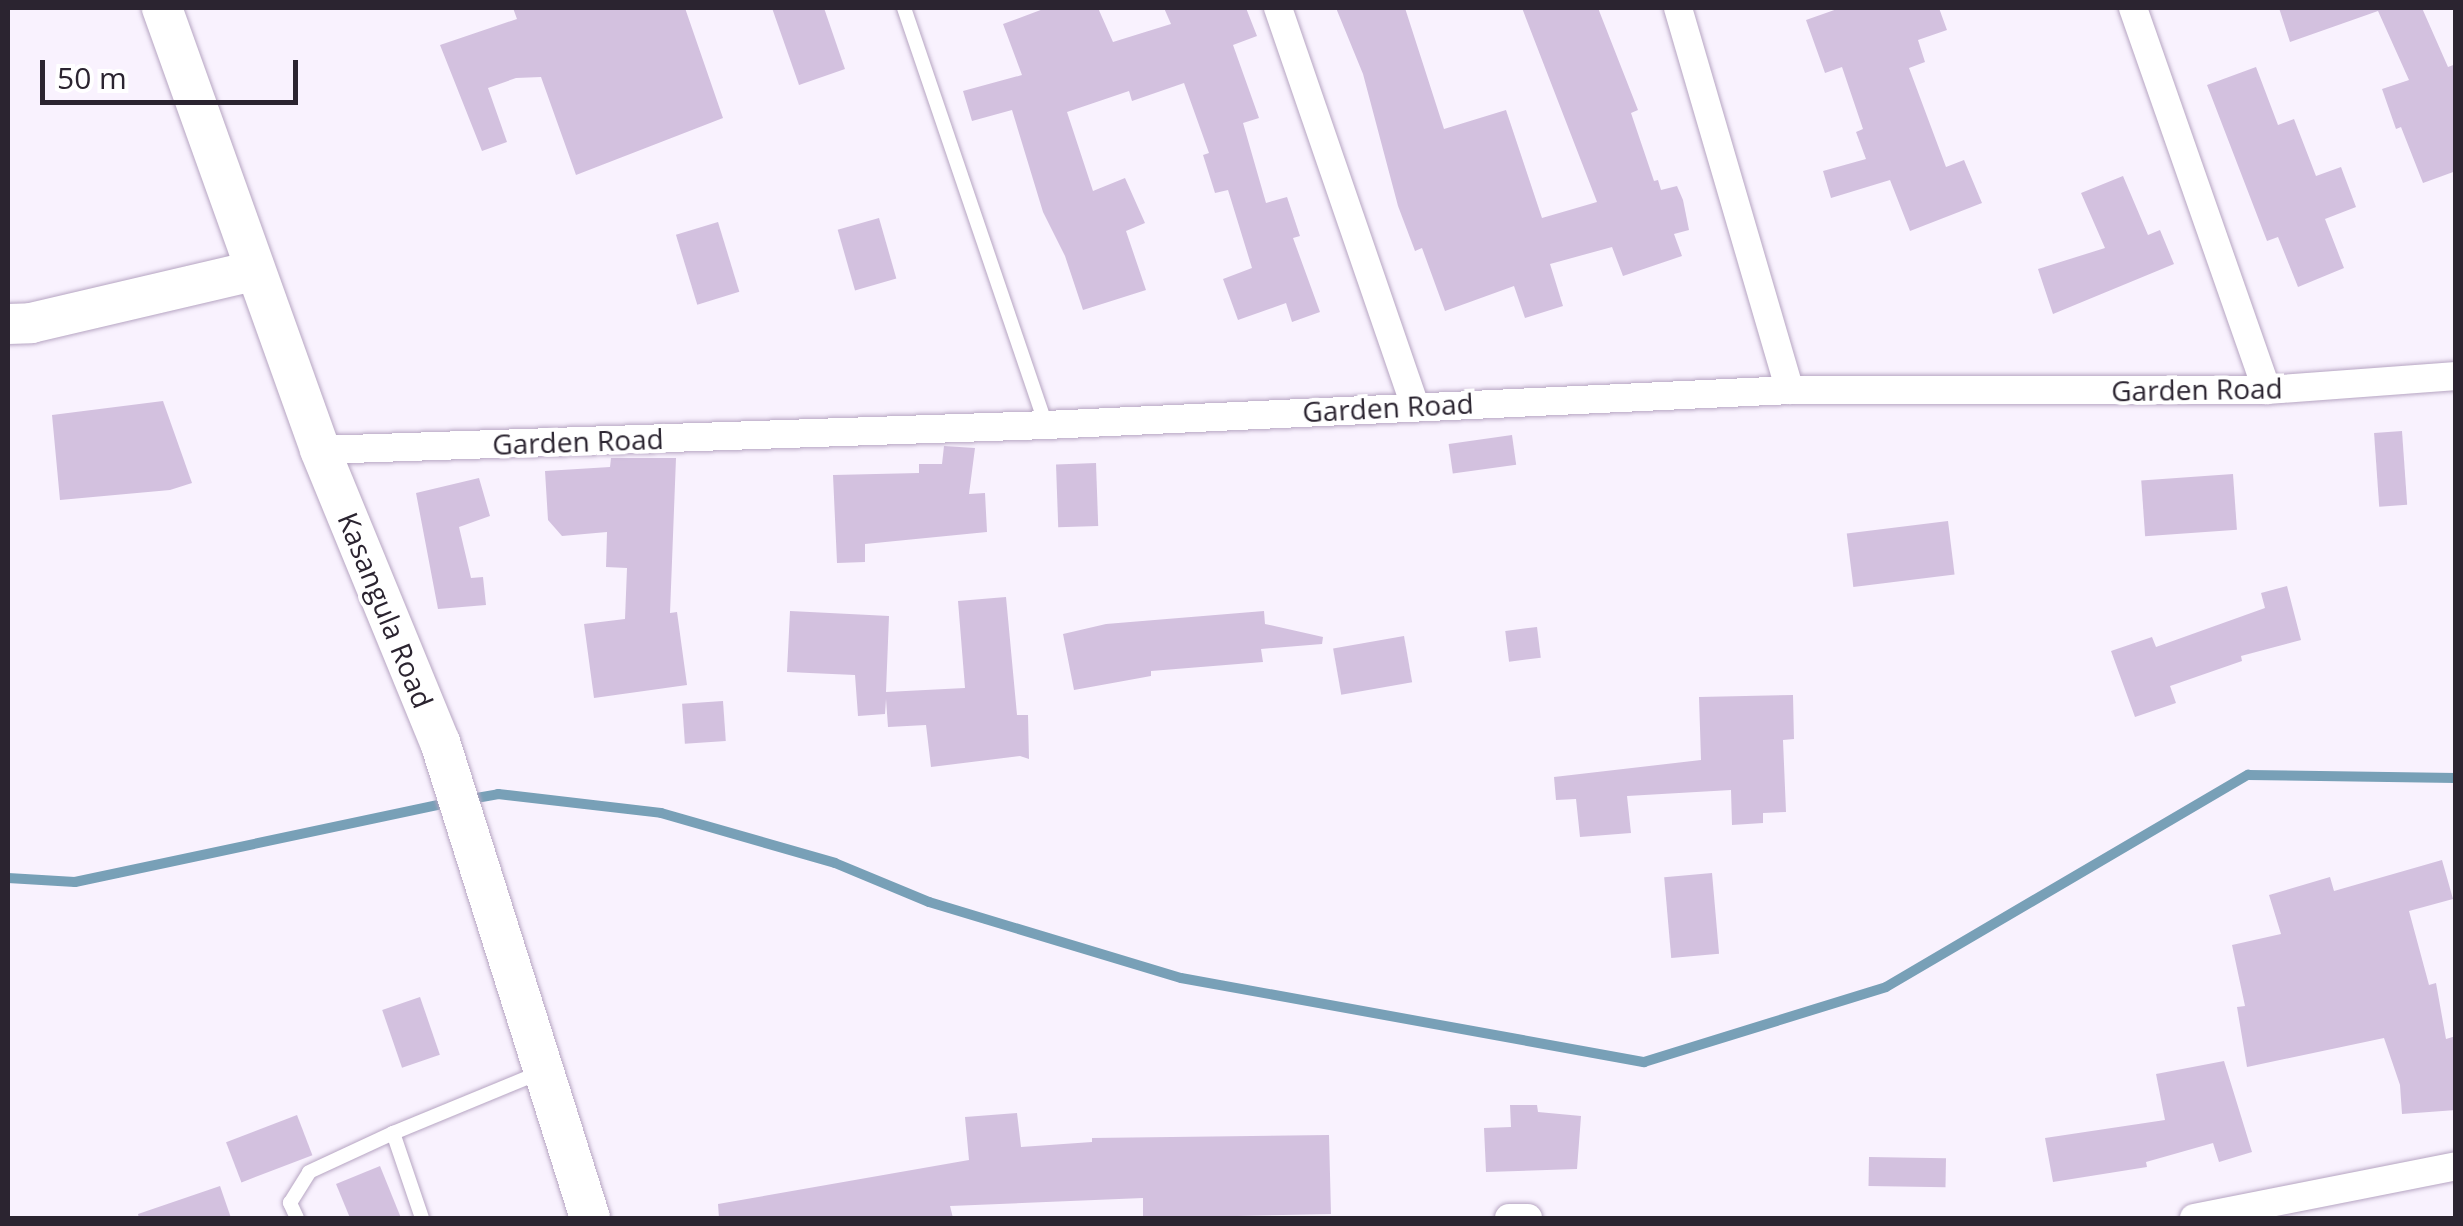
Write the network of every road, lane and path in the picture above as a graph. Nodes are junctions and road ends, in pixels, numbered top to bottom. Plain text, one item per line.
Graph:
1 (162, 8) edge
2 (904, 8) edge
3 (1278, 8) edge
4 (1678, 8) edge
5 (2133, 8) edge
6 (253, 271) junction
7 (8, 324) edge
8 (2456, 376) edge
9 (1790, 390) junction
10 (2267, 390) junction
11 (1415, 406) junction
12 (1046, 425) junction
13 (320, 450) junction
14 (542, 1072) junction
15 (393, 1133) junction
16 (2456, 1166) edge
17 (297, 1218) edge
18 (422, 1218) edge
19 (590, 1218) edge
20 (1509, 1218) edge
21 (1528, 1218) edge
22 (2194, 1218) edge

1 - 6 main road, Kasangula Road
2 - 12 lane
3 - 11 street
4 - 9 street
5 - 10 street
6 - 7 main road
6 - 13 main road, Kasangula Road
8 - 10 street, Garden Road
9 - 10 street, Garden Road
9 - 11 street, Garden Road
11 - 12 street, Garden Road
12 - 13 street, Garden Road
13 - 14 main road, Kasangula Road
14 - 15 lane
14 - 19 main road, Kasangula Road
15 - 17 lane
15 - 18 lane
16 - 22 street
20 - 21 street

